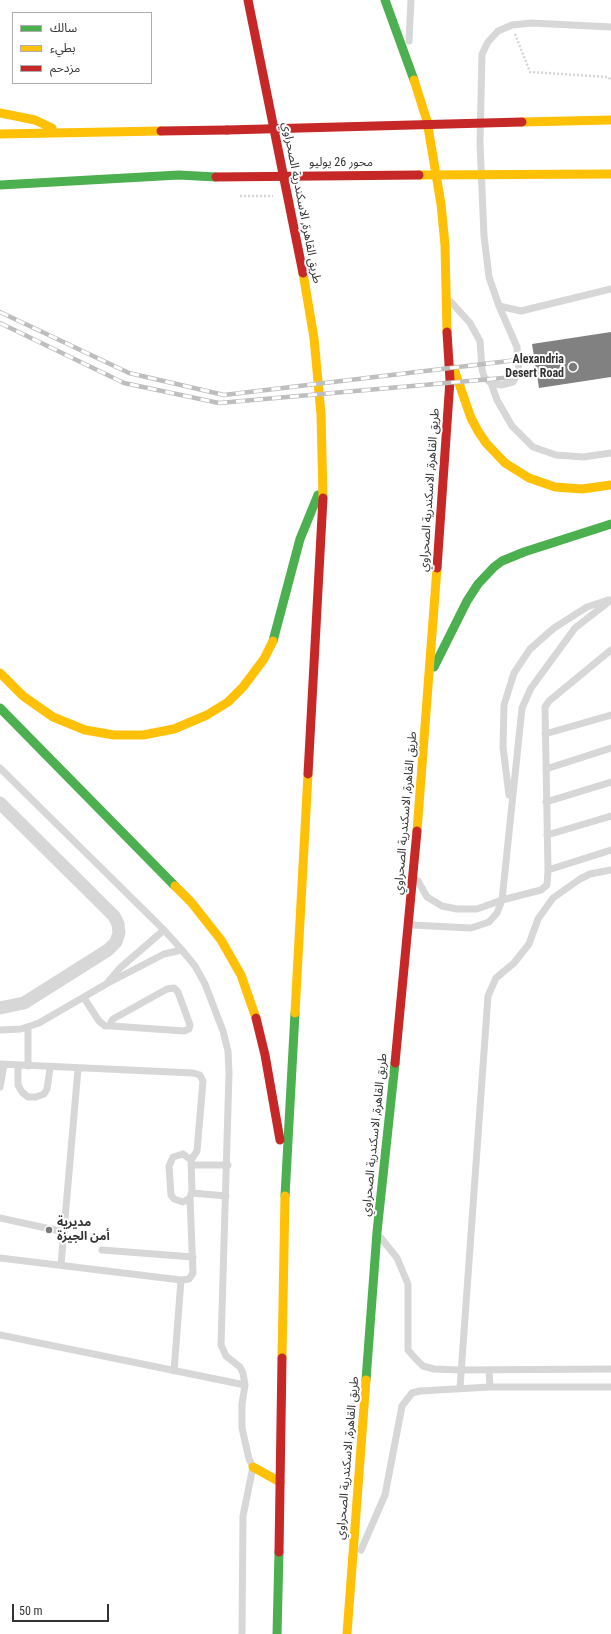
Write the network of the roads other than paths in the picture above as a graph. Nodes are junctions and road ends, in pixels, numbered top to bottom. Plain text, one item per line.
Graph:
1 (248, 0) edge
2 (385, 0) edge
3 (411, 0) edge
4 (611, 27) edge
5 (408, 59) junction
6 (0, 113) edge
7 (611, 120) edge
8 (62, 133) junction
9 (0, 134) edge
10 (611, 174) edge
11 (0, 185) edge
12 (611, 289) edge
13 (445, 294) junction
14 (499, 306) junction
15 (449, 356) junction
16 (490, 383) junction
17 (611, 453) edge
18 (324, 481) junction
19 (611, 485) edge
20 (611, 524) edge
21 (611, 599) edge
22 (611, 650) edge
23 (0, 673) edge
24 (430, 677) junction
25 (0, 708) edge
26 (611, 715) edge
27 (545, 734) junction
28 (611, 748) edge
29 (0, 768) edge
30 (546, 768) junction
31 (611, 782) edge
32 (546, 802) junction
33 (0, 803) edge
34 (511, 807) junction
35 (611, 816) edge
36 (547, 835) junction
37 (611, 850) edge
38 (548, 870) junction
39 (611, 870) edge
40 (413, 872) junction
41 (502, 900) junction
42 (409, 925) junction
43 (164, 930) junction
44 (182, 950) junction
45 (108, 983) junction
46 (84, 998) junction
47 (0, 1008) edge
48 (112, 1026) junction
49 (28, 1028) junction
50 (0, 1030) edge
51 (2, 1065) edge
52 (18, 1066) junction
53 (28, 1066) junction
54 (50, 1068) junction
55 (78, 1069) junction
56 (0, 1086) edge
57 (192, 1162) junction
58 (228, 1165) junction
59 (286, 1170) junction
60 (191, 1195) junction
61 (226, 1196) junction
62 (0, 1218) edge
63 (64, 1232) junction
64 (377, 1232) junction
65 (102, 1250) dead end
66 (193, 1257) junction
67 (0, 1258) edge
68 (61, 1265) junction
69 (181, 1280) junction
70 (0, 1335) edge
71 (611, 1368) edge
72 (460, 1370) junction
73 (490, 1370) junction
74 (174, 1371) junction
75 (245, 1386) junction
76 (490, 1387) junction
77 (611, 1387) edge
78 (460, 1388) junction
79 (253, 1467) junction
80 (280, 1482) junction
81 (350, 1574) junction
82 (242, 1634) edge
83 (277, 1634) edge
84 (346, 1634) edge

1 - 18 highway, طريق القاهرة, الاسكندرية الصحراوي
2 - 5 highway, طريق القاهرة, الاسكندرية الصحراوي
3 - 5 lane
4 - 14 lane
5 - 13 highway, طريق القاهرة, الاسكندرية الصحراوي
6 - 8 highway
7 - 8 highway, bridge
8 - 9 highway
10 - 11 highway, محور 26 يوليو, bridge
12 - 14 lane
13 - 15 highway, طريق القاهرة, الاسكندرية الصحراوي
13 - 16 lane
14 - 16 lane
15 - 19 highway
15 - 24 highway, طريق القاهرة, الاسكندرية الصحراوي
16 - 17 lane
18 - 23 highway
18 - 59 highway, طريق القاهرة, الاسكندرية الصحراوي
20 - 24 highway
21 - 34 lane
21 - 34 lane
22 - 27 lane
24 - 40 highway, طريق القاهرة, الاسكندرية الصحراوي
25 - 59 highway
26 - 27 lane
27 - 30 lane
28 - 30 lane
29 - 43 lane
30 - 32 lane
31 - 32 lane
32 - 36 lane
33 - 47 street
34 - 41 lane
35 - 36 lane
36 - 38 lane
37 - 38 lane
38 - 41 lane
39 - 72 lane
40 - 41 lane
40 - 42 highway, طريق القاهرة, الاسكندرية الصحراوي
41 - 42 lane
42 - 64 highway, طريق القاهرة, الاسكندرية الصحراوي
43 - 44 lane
43 - 45 lane
44 - 45 lane
44 - 58 lane
45 - 46 lane
46 - 48 lane
46 - 49 lane
48 - 48 lane
49 - 50 lane
49 - 53 lane
51 - 52 lane
51 - 56 lane
52 - 53 lane
52 - 54 lane
53 - 54 lane
54 - 55 lane
55 - 57 lane
55 - 63 lane
57 - 58 lane
57 - 60 lane
57 - 60 lane
58 - 61 lane
59 - 80 highway, طريق القاهرة, الاسكندرية الصحراوي
60 - 61 lane
60 - 66 lane
61 - 75 lane
62 - 63 lane
63 - 68 lane
64 - 72 lane
64 - 81 highway, طريق القاهرة, الاسكندرية الصحراوي
65 - 66 lane
66 - 69 lane
67 - 68 lane
68 - 69 lane
69 - 74 lane
70 - 74 lane
71 - 73 lane
72 - 73 lane
72 - 78 lane
73 - 76 lane
74 - 75 lane
75 - 79 lane
76 - 77 lane
76 - 78 lane
78 - 81 lane
79 - 80 highway
79 - 82 lane
80 - 83 highway, طريق القاهرة, الاسكندرية الصحراوي
81 - 84 highway, طريق القاهرة, الاسكندرية الصحراوي

